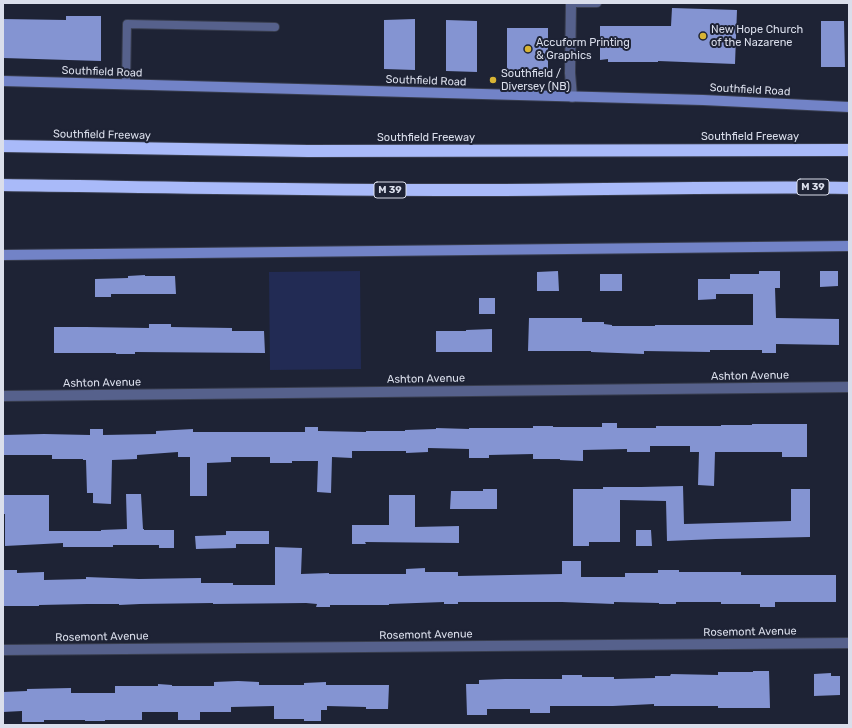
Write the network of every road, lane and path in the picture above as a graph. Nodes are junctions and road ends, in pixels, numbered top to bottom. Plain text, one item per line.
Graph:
1 (571, 3) edge
2 (597, 3) edge
3 (275, 28) dead end
4 (3, 81) edge
5 (126, 85) junction
6 (572, 97) junction
7 (849, 107) edge
8 (3, 146) edge
9 (849, 150) edge
10 (3, 185) edge
11 (849, 188) edge
12 (849, 246) edge
13 (3, 255) edge
14 (849, 387) edge
15 (3, 396) edge
16 (849, 643) edge
17 (3, 650) edge

1 - 2 lane
1 - 6 street
3 - 5 lane
4 - 5 main road, Southfield Road
5 - 6 main road, Southfield Road
6 - 7 main road, Southfield Road
8 - 9 highway, Southfield Freeway
10 - 11 highway, M 39
12 - 13 main road
14 - 15 street, Ashton Avenue
16 - 17 street, Rosemont Avenue

